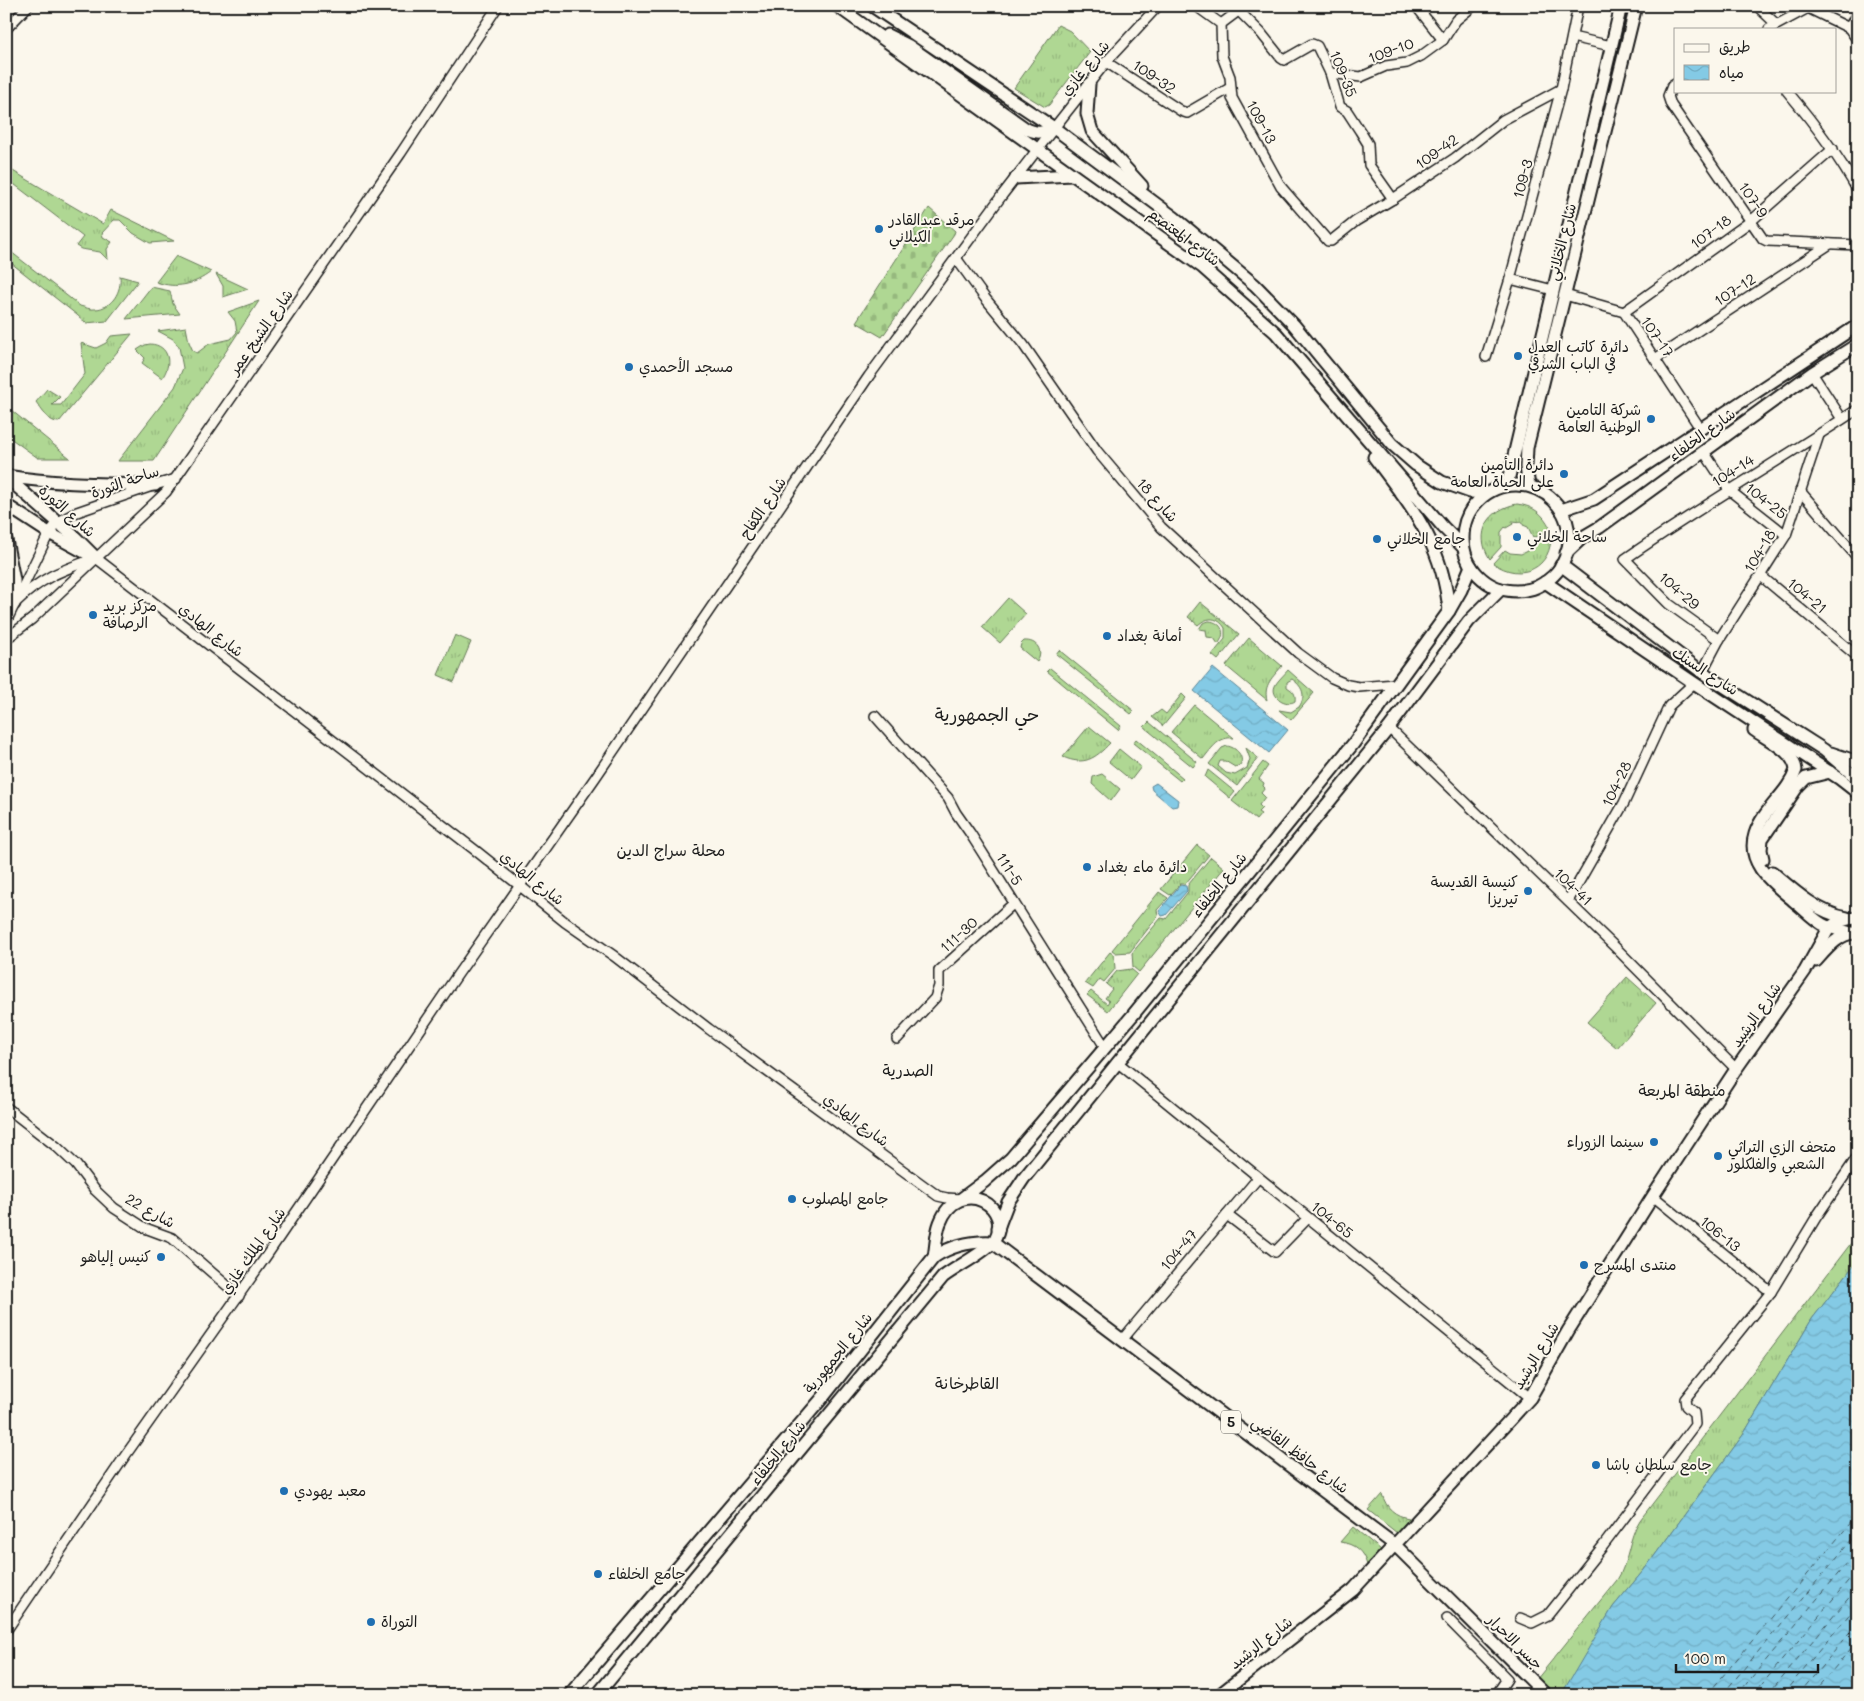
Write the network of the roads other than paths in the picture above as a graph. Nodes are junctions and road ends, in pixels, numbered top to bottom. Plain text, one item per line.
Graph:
1 (28, 6) edge
2 (498, 6) edge
3 (837, 6) edge
4 (872, 6) edge
5 (1158, 6) edge
6 (1196, 6) edge
7 (1416, 6) edge
8 (1473, 6) edge
9 (1578, 6) edge
10 (1621, 6) edge
11 (1636, 6) edge
12 (1808, 7) edge
13 (1760, 8) edge
14 (1242, 9) edge
15 (1858, 11) edge
16 (856, 19) junction
17 (1221, 24) junction
18 (1772, 26) edge
19 (1849, 28) junction
20 (6, 29) edge
21 (1572, 37) junction
22 (1443, 40) junction
23 (1858, 41) edge
24 (1611, 46) junction
25 (1106, 62) junction
26 (1330, 73) junction
27 (1089, 84) junction
28 (1674, 85) edge
29 (1230, 88) junction
30 (1561, 89) junction
31 (1788, 92) edge
32 (1054, 128) junction
33 (1833, 149) junction
34 (1037, 151) junction
35 (1072, 175) junction
36 (1016, 178) junction
37 (1858, 191) edge
38 (1393, 199) junction
39 (1163, 209) junction
40 (1750, 221) junction
41 (1331, 241) joint
42 (1831, 244) junction
43 (1858, 245) edge
44 (956, 258) junction
45 (1510, 279) junction
46 (1553, 290) junction
47 (1565, 295) junction
48 (1624, 312) junction
49 (1858, 325) edge
50 (1858, 344) edge
51 (1486, 357) dead end
52 (1655, 359) junction
53 (1812, 373) junction
54 (1333, 401) junction
55 (1858, 408) edge
56 (1842, 419) junction
57 (1700, 428) junction
58 (1819, 435) junction
59 (1704, 452) junction
60 (6, 476) edge
61 (176, 479) junction
62 (155, 484) junction
63 (1507, 485) junction
64 (1529, 486) junction
65 (1729, 490) junction
66 (1800, 492) junction
67 (1486, 493) junction
68 (6, 505) edge
69 (1561, 510) junction
70 (58, 522) junction
71 (49, 533) junction
72 (1786, 535) junction
73 (6, 540) edge
74 (1463, 548) junction
75 (1566, 553) junction
76 (96, 558) junction
77 (1858, 558) edge
78 (1625, 559) joint
79 (1561, 565) junction
80 (1471, 566) junction
81 (1761, 576) junction
82 (1545, 582) junction
83 (1501, 589) junction
84 (14, 604) junction
85 (1449, 611) junction
86 (6, 622) edge
87 (6, 639) edge
88 (1720, 640) junction
89 (1858, 657) edge
90 (1702, 672) junction
91 (1694, 683) junction
92 (1395, 684) junction
93 (1737, 710) junction
94 (874, 716) dead end
95 (1389, 728) junction
96 (1824, 750) junction
97 (1858, 762) edge
98 (1830, 772) junction
99 (1855, 784) edge
100 (520, 885) junction
101 (1568, 901) junction
102 (1014, 902) junction
103 (1810, 915) junction
104 (1853, 918) edge
105 (1829, 928) junction
106 (1855, 933) edge
107 (1816, 951) junction
108 (1806, 971) junction
109 (898, 1039) dead end
110 (1105, 1047) junction
111 (1117, 1062) junction
112 (1736, 1069) junction
113 (6, 1107) edge
114 (1858, 1156) edge
115 (1258, 1178) junction
116 (1653, 1196) junction
117 (961, 1198) junction
118 (1227, 1215) junction
119 (1308, 1218) junction
120 (998, 1228) junction
121 (992, 1242) junction
122 (934, 1256) junction
123 (1771, 1292) junction
124 (239, 1296) junction
125 (1122, 1340) junction
126 (1530, 1398) junction
127 (1395, 1546) junction
128 (1463, 1611) joint
129 (1447, 1618) dead end
130 (1520, 1618) dead end
131 (6, 1631) edge
132 (569, 1695) edge
133 (597, 1695) edge
134 (1219, 1695) edge
135 (1496, 1695) edge
136 (1546, 1695) edge

1 - 20 street
2 - 61 street, شارع الشيخ عمر
3 - 16 main road, شارع المعتصم
4 - 32 main road, شارع المعتصم
5 - 25 street, شارع غازي
6 - 17 street
7 - 22 street
8 - 22 street, 109-10
9 - 21 street, 109-3
10 - 24 main road, شارع الخلاني
11 - 47 main road, شارع الخلاني
12 - 18 street
12 - 19 street
13 - 18 street
14 - 17 street
14 - 26 street, 109-35
15 - 19 street
16 - 32 main road
16 - 34 main road, شارع المعتصم
17 - 29 street, 109-13
19 - 23 street
21 - 24 street
21 - 30 street, 109-3
22 - 26 street, 109-10
24 - 46 main road, شارع الخلاني
25 - 27 street, شارع غازي
25 - 29 street, 109-32
26 - 38 street, 109-35
27 - 32 street, شارع غازي
27 - 39 main road
28 - 40 street, 107-9
29 - 41 street, 109-13
30 - 38 street, 109-42
30 - 45 street, 109-3
31 - 33 street
32 - 34 street, شارع غازي
32 - 39 main road, شارع المعتصم
33 - 37 street
33 - 40 street, 107-18
34 - 35 main road, شارع المعتصم
34 - 36 street, شارع الكفاح
35 - 36 main road
35 - 54 main road, شارع المعتصم
36 - 44 street, شارع الكفاح
38 - 41 street, 109-42
39 - 67 main road, شارع المعتصم
40 - 42 street, 107-9
40 - 48 street, 107-18
42 - 43 street, 107-9
42 - 52 street, 107-12
44 - 92 street, شارع 18
44 - 100 street, شارع الكفاح
45 - 46 street
45 - 51 street, 109-3
46 - 63 main road, شارع الخلاني
47 - 48 street, 107-17
47 - 64 main road, شارع الخلاني
48 - 52 street, 107-17
49 - 57 main road, شارع الخلفاء
50 - 53 main road, شارع الخلفاء
52 - 57 street, 107-17
53 - 56 street
53 - 59 main road, شارع الخلفاء
54 - 74 main road, شارع المعتصم
54 - 85 main road
55 - 56 street, 104-14
56 - 58 street, 104-14
57 - 69 main road, شارع الخلفاء
58 - 65 street, 104-14
58 - 66 street, 104-18
59 - 65 street, 104-25
59 - 75 main road, شارع الخلفاء
60 - 62 main road
60 - 70 main road, شارع الثورة
61 - 62 street, ساحة الثورة
61 - 76 street, شارع الشيخ عمر
62 - 70 street, ساحة الثورة
63 - 64 main road
63 - 67 main road
64 - 69 main road
65 - 72 street, 104-25
65 - 78 street, 104-14
66 - 72 street, 104-18
66 - 77 street
67 - 74 main road
68 - 71 main road, شارع الثورة
69 - 75 main road
70 - 71 street, ساحة الثورة
70 - 76 main road, شارع الثورة
71 - 76 main road, شارع الثورة
71 - 84 street, ساحة الثورة
72 - 81 street, 104-18
73 - 84 main road
74 - 80 main road
75 - 79 main road
76 - 84 street
76 - 87 street, شارع الشيخ عمر
76 - 100 street, شارع الهادي
78 - 88 street, 104-29
79 - 82 main road
79 - 90 main road, شارع السنك
80 - 83 main road
80 - 85 main road, شارع الخلفاء
81 - 88 street, 104-18
81 - 89 street, 104-21
82 - 83 main road
82 - 91 main road, شارع السنك
83 - 95 main road
84 - 86 street
85 - 92 main road, شارع الخلفاء
88 - 90 street, 104-18
90 - 96 main road, شارع السنك
91 - 93 main road, شارع السنك
91 - 101 street, 104-28
92 - 110 main road, شارع الخلفاء
93 - 98 main road, شارع السنك
93 - 103 main road, شارع الرشيد
94 - 102 street, 111-5
95 - 101 street, 104-41
95 - 111 main road
96 - 97 main road
96 - 99 main road, شارع السنك
98 - 99 main road, شارع السنك
98 - 104 main road
100 - 117 street, شارع الهادي
100 - 124 street, شارع الملك غازي
101 - 112 street, 104-41
102 - 109 street, 111-30
102 - 110 street, 111-5
103 - 105 main road, شارع الرشيد
103 - 107 main road
104 - 105 main road
105 - 106 main road, شارع الرشيد
105 - 107 main road, شارع الرشيد
106 - 108 main road, شارع الرشيد
107 - 108 main road, شارع الرشيد
108 - 112 main road, شارع الرشيد
110 - 117 main road, شارع الخلفاء
111 - 115 street, 104-65
111 - 120 main road
112 - 116 main road, شارع الرشيد
113 - 124 street, شارع 22
114 - 123 street
115 - 118 street, 104-47
115 - 119 street, 104-65
116 - 123 street, 106-13
116 - 126 main road, شارع الرشيد
117 - 120 main road
117 - 122 main road, شارع الخلفاء
118 - 119 street
118 - 125 street, 104-47
119 - 126 street, 104-65
120 - 121 main road
121 - 122 main road
121 - 125 main road, شارع حافظ القاضي / 5
121 - 133 main road, شارع الخلفاء
122 - 132 main road, شارع الجمهورية
123 - 130 street
124 - 131 street, شارع الملك غازي
125 - 127 main road, شارع حافظ القاضي / 5
126 - 127 main road, شارع الرشيد
127 - 128 main road, شارع حافظ القاضي / 5
127 - 134 main road, شارع الرشيد
128 - 136 main road, جسر الاحرار
129 - 135 street

